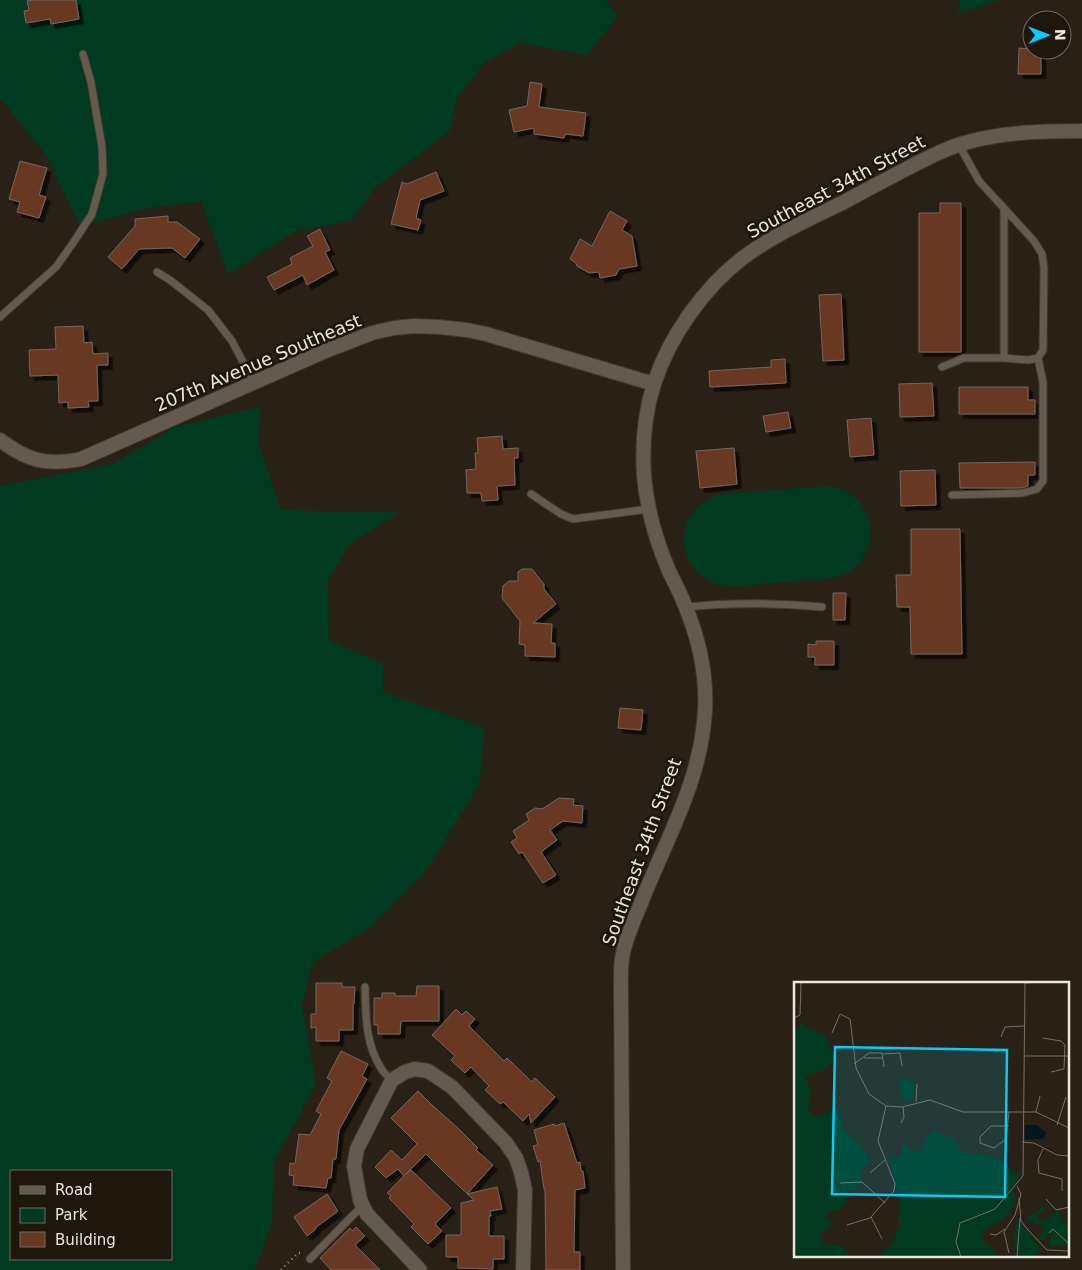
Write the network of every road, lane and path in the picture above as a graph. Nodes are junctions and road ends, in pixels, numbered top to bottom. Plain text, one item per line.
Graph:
1 (83, 54) dead end
2 (1082, 131) edge
3 (958, 145) junction
4 (1004, 209) junction
5 (157, 272) dead end
6 (0, 317) edge
7 (1004, 358) junction
8 (1038, 358) junction
9 (942, 367) dead end
10 (254, 383) junction
11 (654, 384) junction
12 (0, 440) edge
13 (531, 494) dead end
14 (952, 495) dead end
15 (649, 509) junction
16 (822, 607) dead end
17 (686, 608) junction
18 (364, 987) dead end
19 (392, 1080) junction
20 (363, 1205) junction
21 (311, 1258) joint
22 (281, 1270) edge
23 (420, 1270) edge
24 (523, 1270) edge
25 (623, 1270) edge

1 - 6 lane
2 - 3 street, Southeast 34th Street
3 - 4 lane
3 - 11 street, Southeast 34th Street
4 - 7 lane
4 - 8 lane
5 - 10 lane
7 - 8 lane
7 - 9 lane
8 - 14 lane
10 - 11 street, 207th Avenue Southeast
10 - 12 street, 207th Avenue Southeast
11 - 15 street, Southeast 34th Street
13 - 15 lane
15 - 17 street, Southeast 34th Street
16 - 17 lane
17 - 25 street, Southeast 34th Street
18 - 19 lane
19 - 20 street
19 - 24 street
20 - 21 lane
20 - 23 street
21 - 22 path

